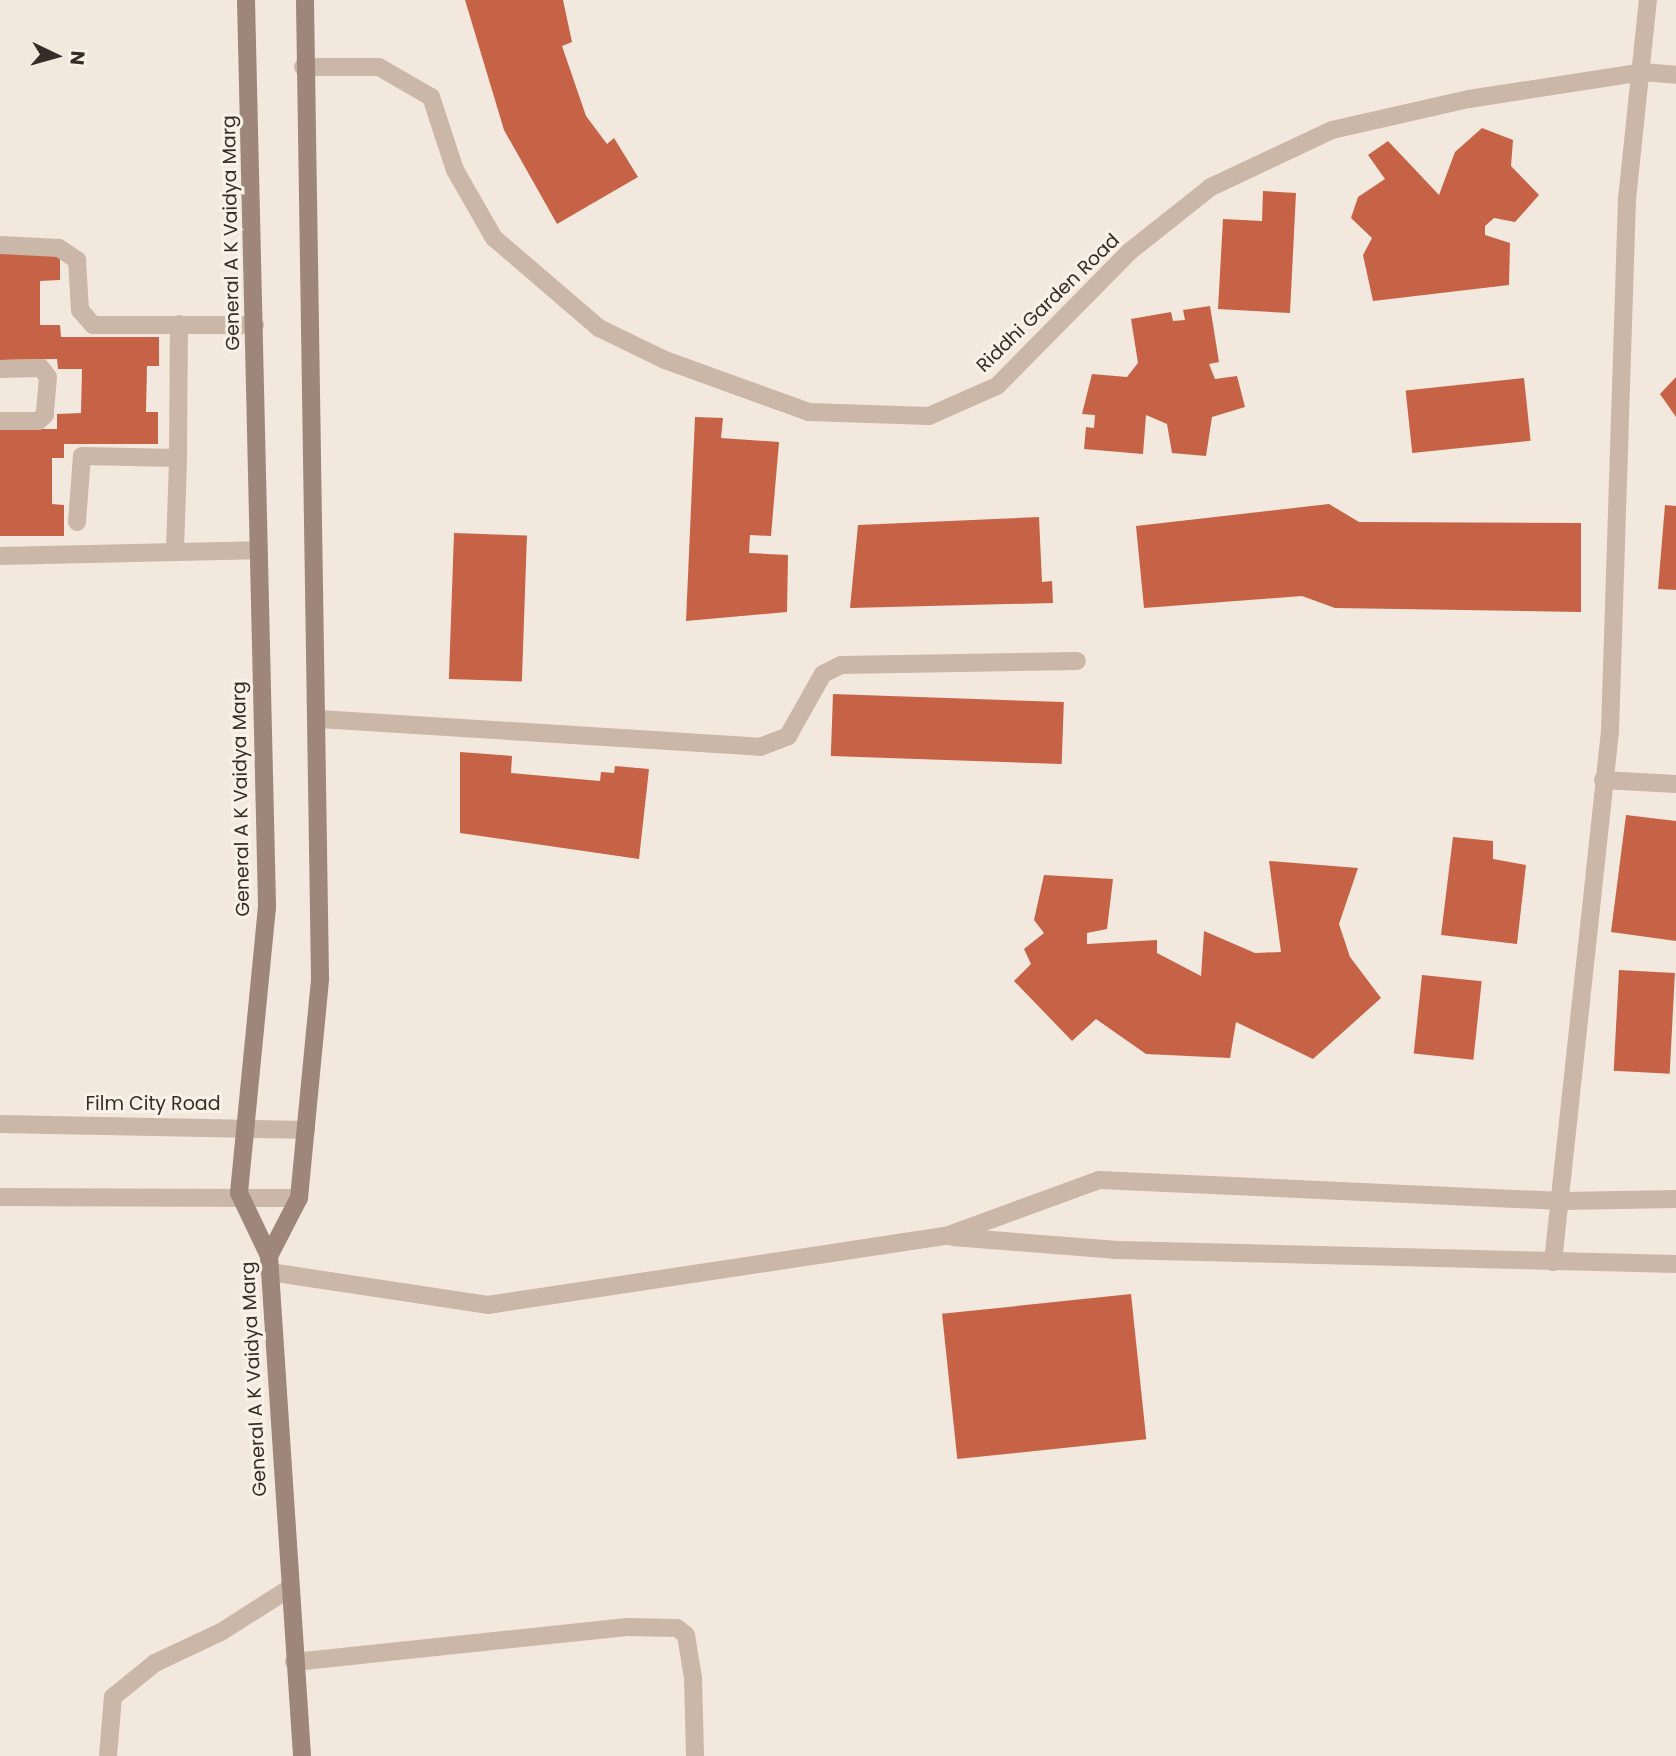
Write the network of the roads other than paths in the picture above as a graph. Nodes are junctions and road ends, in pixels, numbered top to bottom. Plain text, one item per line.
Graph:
1 (246, 0) edge
2 (305, 0) edge
3 (1648, 0) edge
4 (303, 67) junction
5 (1643, 72) junction
6 (1676, 75) edge
7 (0, 245) edge
8 (179, 324) junction
9 (255, 325) junction
10 (0, 369) edge
11 (0, 421) edge
12 (178, 457) junction
13 (76, 522) dead end
14 (175, 550) junction
15 (256, 550) junction
16 (0, 556) edge
17 (1077, 661) dead end
18 (319, 719) junction
19 (1603, 780) junction
20 (1676, 784) edge
21 (0, 1124) edge
22 (242, 1124) junction
23 (306, 1130) junction
24 (239, 1194) junction
25 (0, 1197) edge
26 (299, 1198) junction
27 (1676, 1199) edge
28 (1563, 1201) junction
29 (946, 1236) junction
30 (1553, 1262) junction
31 (270, 1264) junction
32 (1676, 1264) edge
33 (287, 1590) junction
34 (294, 1662) junction
35 (108, 1756) edge
36 (302, 1756) edge
37 (695, 1756) edge

1 - 9 main road, General A K Vaidya Marg
2 - 4 main road
3 - 5 street
4 - 5 street, Riddhi Garden Road
4 - 18 main road
5 - 6 street, Riddhi Garden Road
5 - 19 street
7 - 8 street
8 - 9 street
8 - 12 street
9 - 15 main road, General A K Vaidya Marg
10 - 11 street
12 - 13 street
12 - 14 street
14 - 15 street
14 - 16 street
15 - 22 main road, General A K Vaidya Marg
17 - 18 street
18 - 23 main road
19 - 20 street
19 - 28 street
21 - 22 street, Film City Road
22 - 23 street, Film City Road
22 - 24 main road, General A K Vaidya Marg
23 - 26 main road
24 - 25 street
24 - 26 street
24 - 31 main road, General A K Vaidya Marg
26 - 31 main road
27 - 28 street
28 - 29 street
28 - 30 street
29 - 30 street
29 - 31 street
30 - 32 street
31 - 33 main road, General A K Vaidya Marg
33 - 34 main road, General A K Vaidya Marg
33 - 35 street
34 - 36 main road, General A K Vaidya Marg
34 - 37 street

